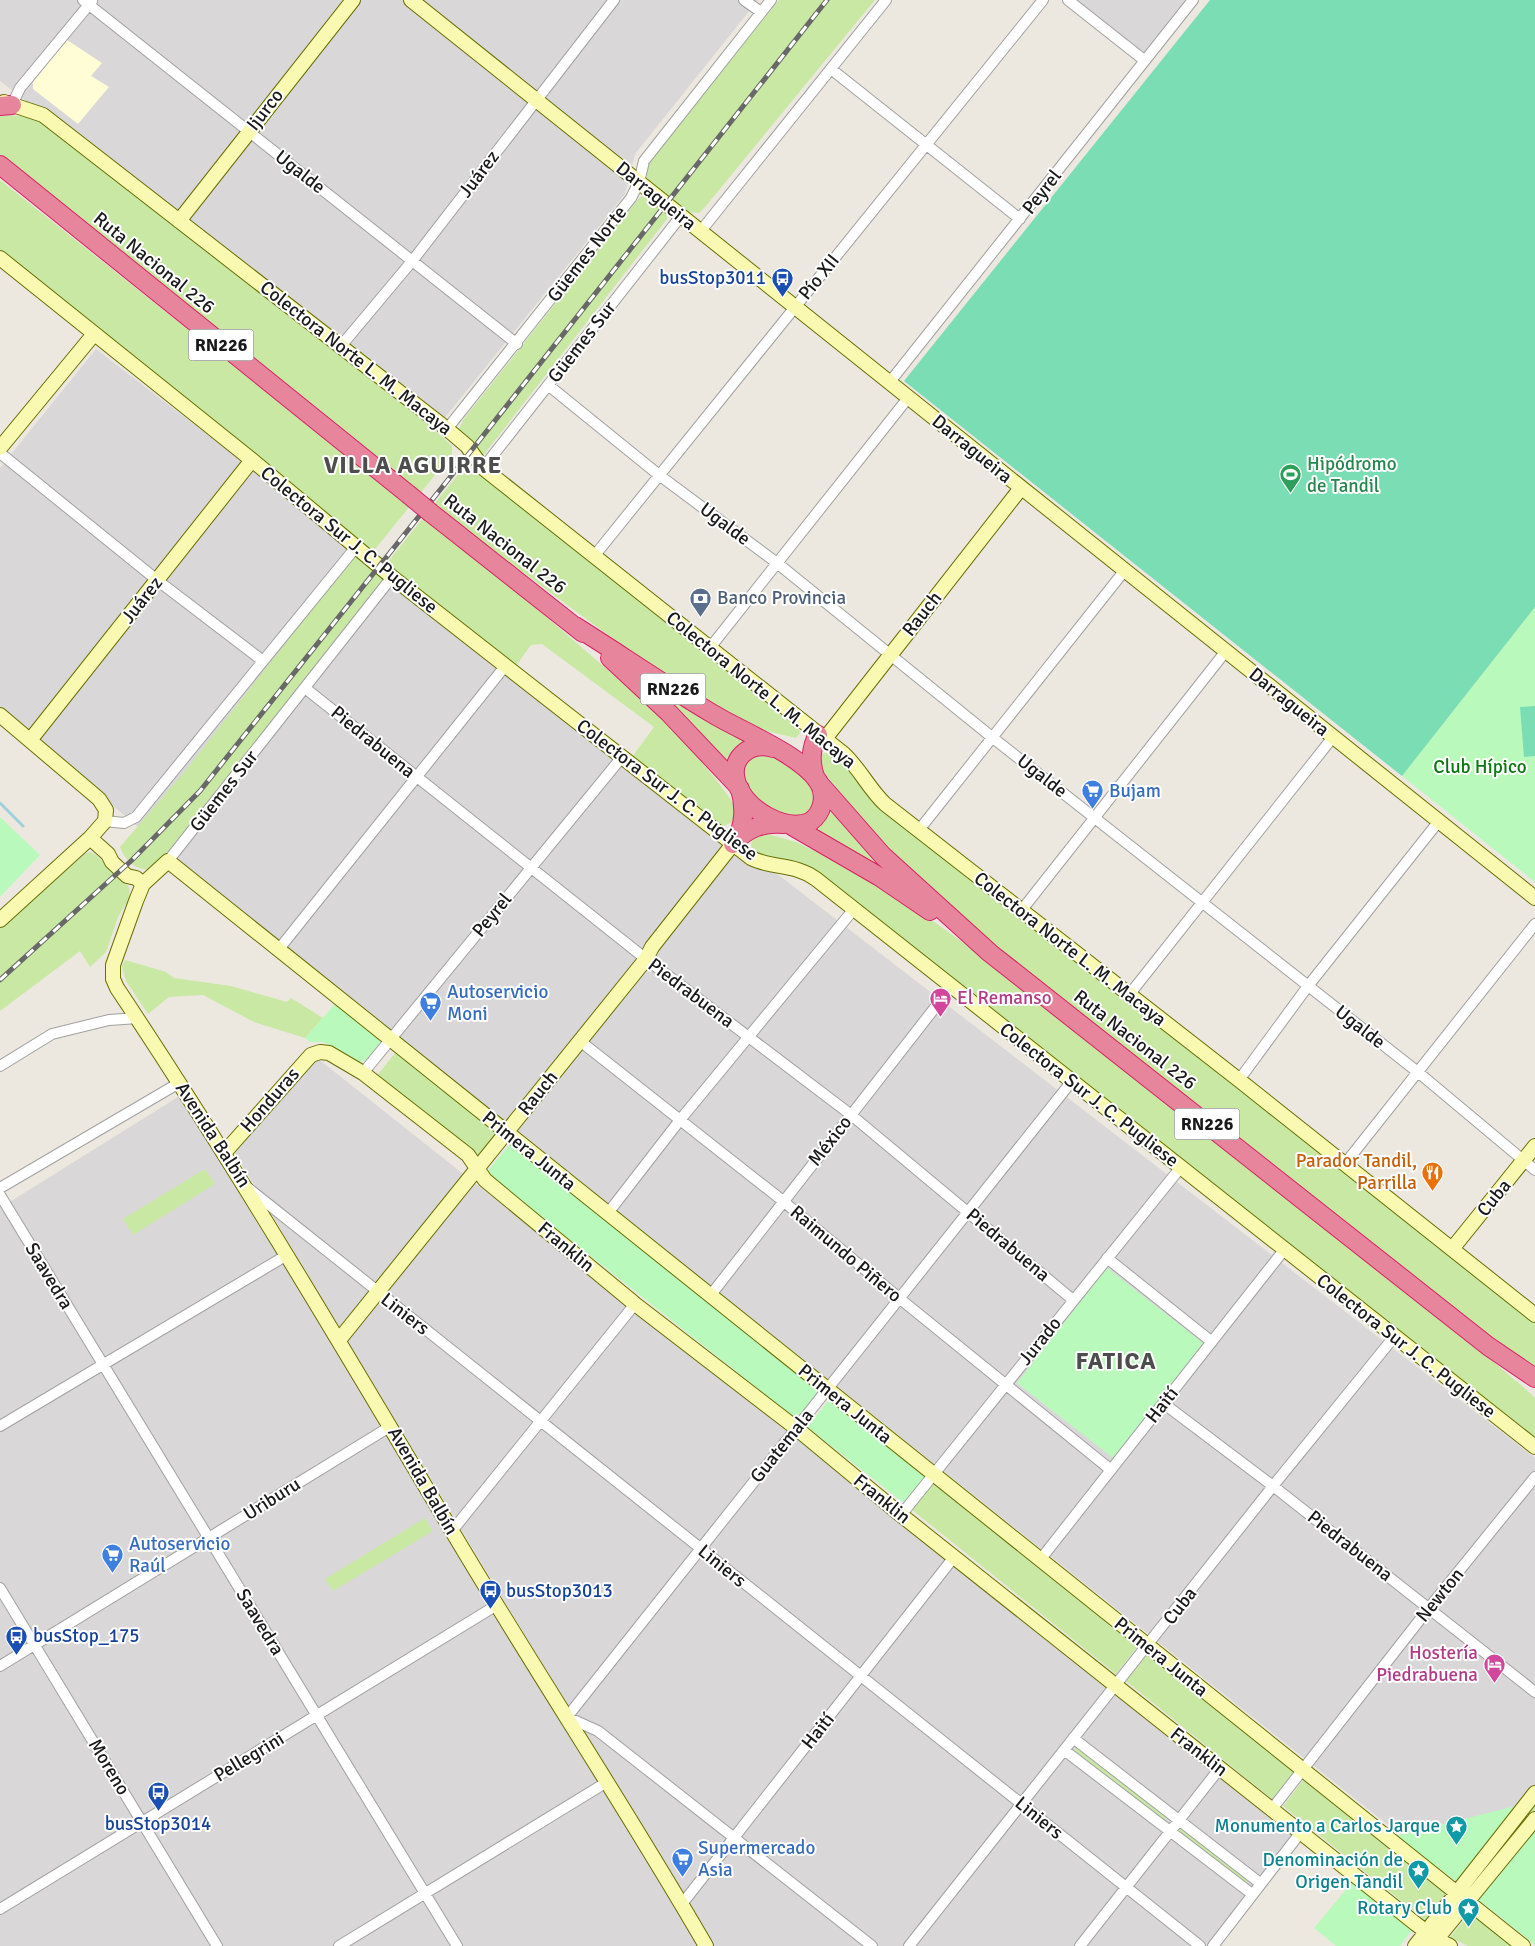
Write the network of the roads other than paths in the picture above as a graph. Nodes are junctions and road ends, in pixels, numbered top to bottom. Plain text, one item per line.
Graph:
1 (353, 0) edge
2 (410, 0) edge
3 (614, 0) edge
4 (744, 0) edge
5 (771, 0) edge
6 (886, 0) edge
7 (1043, 0) edge
8 (1068, 0) edge
9 (1192, 0) edge
10 (88, 2) edge
11 (761, 12) junction
12 (1144, 60) junction
13 (831, 69) junction
14 (535, 100) junction
15 (4, 104) edge
16 (248, 132) junction
17 (925, 144) junction
18 (0, 166) edge
19 (0, 171) edge
20 (639, 182) junction
21 (34, 195) junction
22 (681, 216) junction
23 (1020, 219) junction
24 (179, 221) junction
25 (700, 232) junction
26 (0, 258) edge
27 (413, 260) junction
28 (794, 307) junction
29 (94, 334) junction
30 (517, 344) junction
31 (341, 346) junction
32 (889, 383) junction
33 (548, 385) junction
34 (908, 398) junction
35 (447, 429) junction
36 (0, 448) edge
37 (0, 453) edge
38 (252, 460) junction
39 (483, 468) junction
40 (660, 475) junction
41 (1021, 488) junction
42 (356, 547) junction
43 (595, 555) junction
44 (778, 563) junction
45 (1125, 570) junction
46 (392, 577) junction
47 (157, 580) junction
48 (576, 626) junction
49 (709, 649) junction
50 (1226, 651) junction
51 (890, 654) junction
52 (264, 661) junction
53 (506, 665) junction
54 (306, 688) junction
55 (0, 715) edge
56 (1333, 736) junction
57 (821, 738) junction
58 (993, 738) junction
59 (31, 739) junction
60 (774, 748) junction
61 (622, 756) junction
62 (417, 778) junction
63 (817, 781) junction
64 (739, 788) junction
65 (1095, 817) junction
66 (105, 821) junction
67 (1439, 821) junction
68 (789, 825) junction
69 (919, 830) junction
70 (90, 838) junction
71 (733, 844) junction
72 (168, 861) junction
73 (531, 866) junction
74 (140, 881) junction
75 (1535, 898) edge
76 (1203, 902) junction
77 (854, 909) junction
78 (1021, 911) junction
79 (0, 920) edge
80 (1535, 924) edge
81 (279, 949) junction
82 (990, 953) junction
83 (646, 959) junction
84 (1308, 986) junction
85 (952, 987) junction
86 (1129, 995) junction
87 (138, 1018) junction
88 (750, 1037) junction
89 (393, 1040) junction
90 (580, 1041) junction
91 (320, 1052) joint
92 (0, 1066) edge
93 (363, 1073) junction
94 (1419, 1073) junction
95 (1238, 1080) junction
96 (1072, 1081) junction
97 (179, 1082) junction
98 (850, 1114) junction
99 (680, 1120) junction
100 (506, 1132) junction
101 (1535, 1146) edge
102 (224, 1153) junction
103 (1523, 1161) junction
104 (1344, 1165) junction
105 (1181, 1167) junction
106 (477, 1169) junction
107 (1535, 1170) edge
108 (245, 1186) junction
109 (0, 1188) edge
110 (0, 1195) edge
111 (783, 1201) junction
112 (968, 1211) junction
113 (608, 1213) junction
114 (1452, 1249) junction
115 (1284, 1250) junction
116 (287, 1255) junction
117 (1107, 1258) junction
118 (378, 1292) junction
119 (710, 1296) junction
120 (899, 1298) junction
121 (1073, 1300) junction
122 (635, 1304) junction
123 (1535, 1316) edge
124 (1394, 1337) junction
125 (339, 1340) junction
126 (1212, 1342) junction
127 (1488, 1346) junction
128 (103, 1364) junction
129 (1535, 1378) edge
130 (1006, 1384) junction
131 (827, 1389) junction
132 (1535, 1389) edge
133 (1163, 1403) junction
134 (541, 1422) junction
135 (0, 1426) edge
136 (391, 1426) junction
137 (796, 1428) junction
138 (1535, 1448) edge
139 (1111, 1470) junction
140 (933, 1474) junction
141 (1535, 1477) edge
142 (1273, 1486) junction
143 (901, 1515) junction
144 (452, 1531) junction
145 (209, 1538) junction
146 (700, 1548) junction
147 (954, 1557) junction
148 (1040, 1560) junction
149 (0, 1588) edge
150 (497, 1605) junction
151 (1429, 1608) junction
152 (35, 1645) junction
153 (1148, 1646) junction
154 (0, 1666) edge
155 (861, 1676) junction
156 (1116, 1685) junction
157 (1535, 1692) edge
158 (317, 1715) junction
159 (566, 1717) junction
160 (1074, 1738) junction
161 (1064, 1750) junction
162 (1220, 1768) junction
163 (1303, 1770) junction
164 (607, 1782) junction
165 (1535, 1793) edge
166 (1022, 1804) junction
167 (1272, 1809) junction
168 (1535, 1819) edge
169 (1178, 1820) junction
170 (142, 1822) junction
171 (1169, 1831) junction
172 (1301, 1832) junction
173 (734, 1837) junction
174 (1260, 1883) junction
175 (1126, 1888) junction
176 (425, 1893) junction
177 (1252, 1894) junction
178 (1462, 1898) junction
179 (682, 1904) junction
180 (0, 1909) edge
181 (1431, 1939) edge
182 (217, 1946) edge
183 (339, 1946) edge
184 (457, 1946) edge
185 (706, 1946) edge
186 (872, 1946) edge
187 (909, 1946) edge
188 (1080, 1946) edge
189 (1200, 1946) edge
190 (1213, 1946) edge
191 (1415, 1946) edge
192 (1450, 1946) edge
193 (1523, 1946) edge

1 - 16 street, Ijurco
2 - 14 street, Darragueira
3 - 14 street, Juárez
4 - 11 street
5 - 11 street, Güemes Norte
6 - 13 street
7 - 17 street, Pío XII
8 - 12 street
9 - 12 street, Peyrel
10 - 15 street
10 - 16 street, Ugalde
11 - 20 street, Güemes Norte
12 - 23 street, Peyrel
13 - 17 street
13 - 25 street
14 - 20 street, Darragueira
14 - 27 street, Juárez
15 - 24 street, Colectora Norte L. M. Macaya
16 - 24 street, Ijurco
16 - 27 street, Ugalde
17 - 23 street
17 - 28 street, Pío XII
18 - 21 highway, Ruta Nacional 226 / RN226
19 - 21 highway, Ruta Nacional 226 / RN226
20 - 22 street, Darragueira
20 - 30 street, Güemes Norte
21 - 48 highway, Ruta Nacional 226 / RN226, bridge
22 - 25 street, Darragueira
22 - 33 street, Güemes Sur
23 - 32 street, Peyrel
24 - 31 street, Colectora Norte L. M. Macaya
25 - 28 street, Darragueira
26 - 29 street, Colectora Sur J. C. Pugliese
27 - 30 street, Ugalde
27 - 31 street, Juárez
28 - 32 street, Darragueira
28 - 40 street, Pío XII
29 - 36 street
29 - 38 street, Colectora Sur J. C. Pugliese
30 - 35 street, Güemes Norte
31 - 35 street, Colectora Norte L. M. Macaya
32 - 34 street, Darragueira
33 - 39 street, Güemes Sur
33 - 40 street, Ugalde
34 - 41 street, Darragueira
34 - 44 street
35 - 39 street, Colectora Norte L. M. Macaya
37 - 47 street
38 - 42 street, Colectora Sur J. C. Pugliese
38 - 47 street, Juárez
39 - 43 street, Colectora Norte L. M. Macaya
40 - 43 street, Pío XII
40 - 44 street, Ugalde
41 - 45 street, Darragueira
41 - 51 street, Rauch
42 - 46 street, Colectora Sur J. C. Pugliese
42 - 52 street
43 - 49 street, Colectora Norte L. M. Macaya
44 - 49 street
44 - 51 street, Ugalde
45 - 50 street, Darragueira
45 - 58 street
46 - 53 street, Colectora Sur J. C. Pugliese
46 - 54 street, Güemes Sur
47 - 52 street
47 - 59 street, Juárez
48 - 60 highway, Ruta Nacional 226 / RN226
48 - 64 highway, Ruta Nacional 226 / RN226
49 - 57 street, Colectora Norte L. M. Macaya
50 - 56 street, Darragueira
50 - 65 street
51 - 57 street, Rauch
51 - 58 street, Ugalde
52 - 66 street
53 - 61 street, Colectora Sur J. C. Pugliese
53 - 62 street
54 - 62 street, Piedrabuena
54 - 72 street, Güemes Sur
55 - 59 street
56 - 67 street, Darragueira
56 - 76 street
57 - 60 highway
57 - 63 highway
57 - 69 street, Colectora Norte L. M. Macaya
58 - 65 street, Ugalde
58 - 69 street
59 - 66 street
60 - 63 highway, Ruta Nacional 226 / RN226
60 - 64 highway
61 - 71 street, Colectora Sur J. C. Pugliese
61 - 73 street, Peyrel
62 - 73 street, Piedrabuena
62 - 81 street
63 - 68 highway
63 - 82 highway, Ruta Nacional 226 / RN226
64 - 68 highway, Ruta Nacional 226 / RN226
64 - 71 highway
65 - 76 street, Ugalde
65 - 78 street
66 - 70 street
67 - 75 street, Darragueira
67 - 84 street
68 - 71 highway
68 - 82 highway, Ruta Nacional 226 / RN226
69 - 78 street, Colectora Norte L. M. Macaya
70 - 74 street
70 - 79 street
71 - 77 street, Colectora Sur J. C. Pugliese
71 - 83 street, Rauch
72 - 74 street, Güemes Sur
72 - 81 street, Primera Junta
73 - 83 street, Piedrabuena
73 - 89 street, Peyrel
74 - 87 street, Güemes Sur
76 - 84 street, Ugalde
76 - 86 street
77 - 85 street, Colectora Sur J. C. Pugliese
77 - 88 street
78 - 86 street, Colectora Norte L. M. Macaya
80 - 94 street
81 - 89 street, Primera Junta
82 - 127 highway, Ruta Nacional 226 / RN226
83 - 88 street, Piedrabuena
83 - 90 street, Rauch
84 - 94 street, Ugalde
84 - 95 street
85 - 96 street, Colectora Sur J. C. Pugliese
85 - 98 street, México
86 - 95 street, Colectora Norte L. M. Macaya
87 - 92 street
87 - 97 street, Avenida Balbín
88 - 98 street, Piedrabuena
88 - 99 street
89 - 93 street, Peyrel
89 - 100 street, Primera Junta
90 - 99 street, Raimundo Piñero
90 - 100 street, Rauch
91 - 93 street, Franklin
91 - 102 street, Honduras
93 - 106 street, Franklin
94 - 103 street, Ugalde
94 - 104 street
95 - 104 street, Colectora Norte L. M. Macaya
96 - 105 street, Colectora Sur J. C. Pugliese
96 - 112 street, Guatemala
97 - 102 street, Avenida Balbín
97 - 109 street
98 - 111 street, México
98 - 112 street, Piedrabuena
99 - 111 street, Raimundo Piñero
99 - 113 street
100 - 106 street, Rauch
100 - 113 street, Primera Junta
101 - 103 street, Cuba
102 - 108 street, Avenida Balbín
103 - 107 street, Ugalde
103 - 114 street, Cuba
104 - 114 street, Colectora Norte L. M. Macaya
105 - 115 street, Colectora Sur J. C. Pugliese
105 - 117 street, Jurado
106 - 118 street, Rauch
106 - 122 street, Franklin
108 - 116 street, Avenida Balbín
108 - 118 street, Liniers
110 - 128 street, Saavedra
111 - 119 street, México
111 - 120 street, Raimundo Piñero
112 - 120 street, Guatemala
112 - 121 street, Piedrabuena
113 - 119 street, Primera Junta
114 - 123 street, Colectora Norte L. M. Macaya
115 - 124 street, Colectora Sur J. C. Pugliese
115 - 126 street, Haití
116 - 125 street, Avenida Balbín
116 - 128 street
117 - 121 street, Jurado
117 - 126 street
118 - 125 street, Rauch
118 - 134 street, Liniers
119 - 131 street, Primera Junta
120 - 130 street, Raimundo Piñero
120 - 131 street, Guatemala
121 - 130 street, Jurado
122 - 134 street
122 - 137 street, Franklin
124 - 138 street, Colectora Sur J. C. Pugliese
124 - 142 street, Cuba
125 - 136 street, Avenida Balbín
126 - 133 street, Haití
127 - 129 highway, Ruta Nacional 226 / RN226
127 - 132 highway, Ruta Nacional 226 / RN226
128 - 135 street
128 - 145 street, Saavedra
130 - 139 street, Raimundo Piñero
130 - 140 street, Jurado
131 - 137 street, Guatemala
131 - 140 street, Primera Junta
133 - 139 street, Haití
133 - 142 street, Piedrabuena
134 - 144 street
134 - 146 street, Liniers
136 - 144 street, Avenida Balbín
136 - 145 street, Uriburu
137 - 143 street, Franklin
137 - 146 street, Guatemala
139 - 148 street, Haití
140 - 143 street, Jurado
140 - 148 street, Primera Junta
141 - 151 street, Newton
142 - 151 street, Piedrabuena
142 - 153 street, Cuba
143 - 147 street, Franklin
144 - 150 street, Avenida Balbín
145 - 152 street, Uriburu
145 - 158 street, Saavedra
146 - 155 street, Liniers
146 - 159 street, Guatemala
147 - 155 street, Haití
147 - 156 street, Franklin
148 - 153 street, Primera Junta
149 - 152 street, Moreno
150 - 158 street, Pellegrini
150 - 159 street, Avenida Balbín
151 - 157 street, Piedrabuena
151 - 163 street, Newton
152 - 154 street, Uriburu
152 - 170 street, Moreno
153 - 156 street, Cuba
153 - 163 street, Primera Junta
155 - 166 street, Liniers
155 - 173 street, Haití
156 - 160 street, Cuba
156 - 162 street, Franklin
158 - 170 street, Pellegrini
158 - 176 street, Saavedra
159 - 164 street, Avenida Balbín
159 - 173 street
160 - 161 street, Cuba
160 - 169 street
161 - 166 street, Cuba
161 - 171 street
162 - 167 street, Franklin
162 - 169 street
163 - 167 street, Newton
163 - 178 street, Primera Junta
164 - 176 street
164 - 179 street, Avenida Balbín
165 - 178 street
166 - 175 street, Liniers
166 - 187 street, Cuba
167 - 172 street, Franklin
168 - 178 street
169 - 171 street
169 - 174 street
170 - 180 street, Pellegrini
170 - 182 street, Moreno
171 - 175 street
171 - 177 street
172 - 174 street
172 - 181 street, Franklin
173 - 179 street, Haití
173 - 186 street
174 - 177 street
175 - 188 street
175 - 189 street, Liniers
176 - 183 street
176 - 184 street, Saavedra
177 - 190 street
178 - 181 street
178 - 193 street, Primera Junta
179 - 185 street, Avenida Balbín
181 - 191 street
181 - 192 street, Franklin

